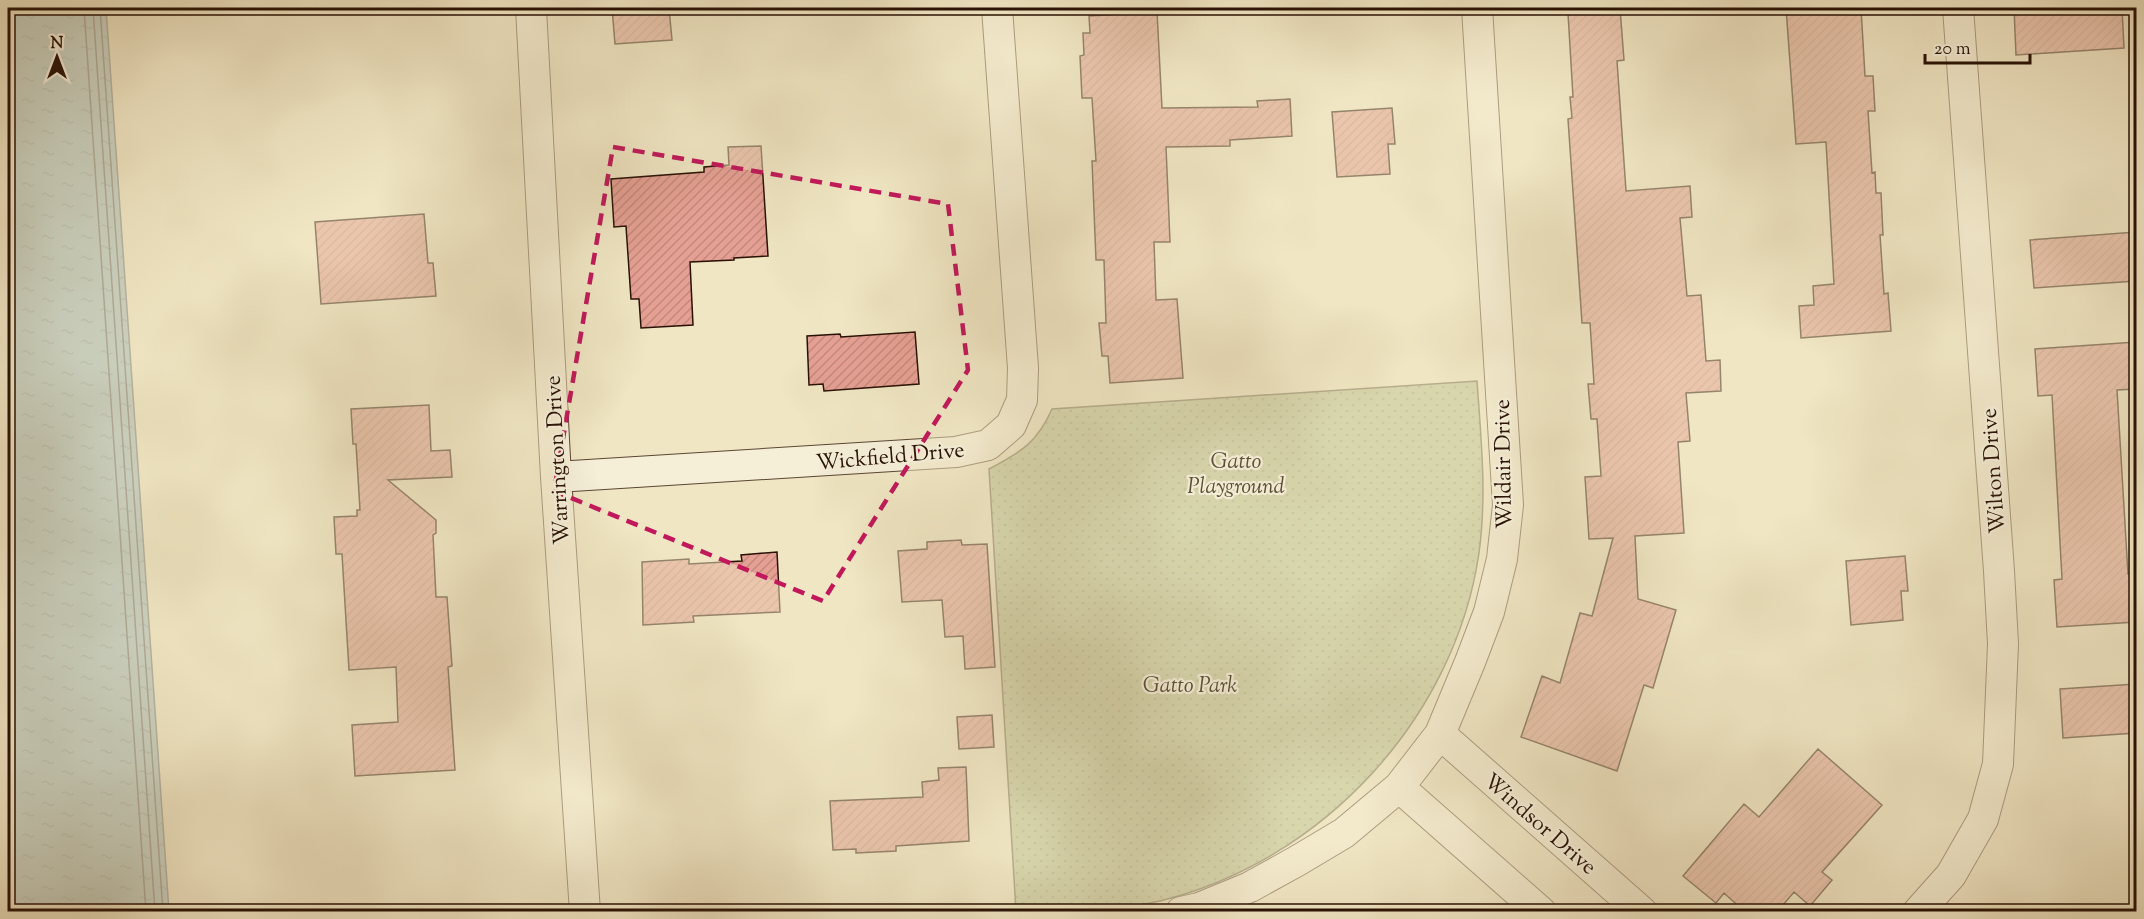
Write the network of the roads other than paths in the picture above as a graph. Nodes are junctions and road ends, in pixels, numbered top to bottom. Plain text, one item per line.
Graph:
1 (531, 8) edge
2 (997, 8) edge
3 (1477, 8) edge
4 (1958, 8) edge
5 (556, 477) junction
6 (1440, 734) junction
7 (1399, 787) junction
8 (585, 912) edge
9 (1181, 912) edge
10 (1541, 912) edge
11 (1642, 912) edge
12 (1918, 912) edge

1 - 5 street, Warrington Drive
2 - 5 street, Wickfield Drive
3 - 6 street, Wildair Drive
4 - 12 street, Wilton Drive
5 - 8 street, Warrington Drive
6 - 7 street, Wildair Drive
6 - 11 street, Windsor Drive
7 - 9 street, Wildair Drive
7 - 10 street

